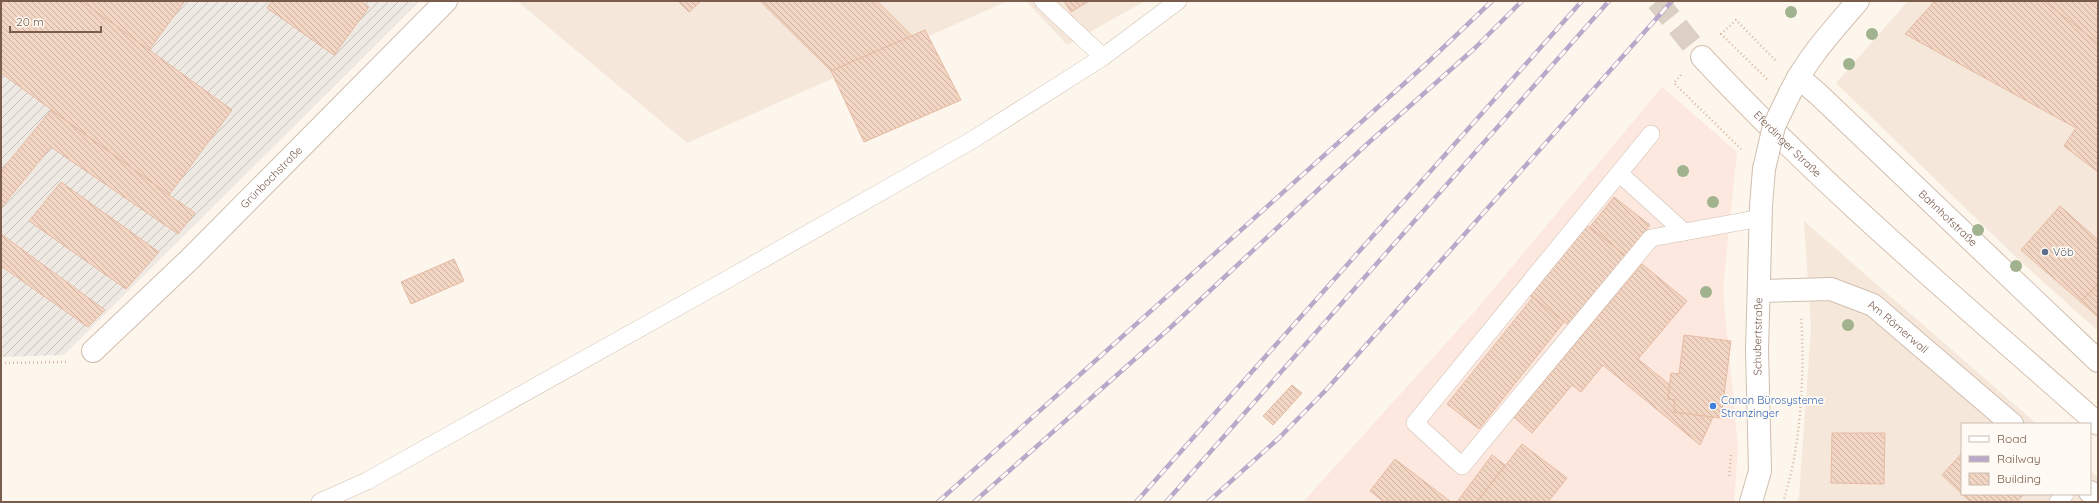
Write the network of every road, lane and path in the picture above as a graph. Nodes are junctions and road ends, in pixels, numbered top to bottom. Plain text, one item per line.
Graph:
1 (446, 1) edge
2 (1043, 1) edge
3 (1178, 1) edge
4 (1858, 1) edge
5 (1721, 34) dead end
6 (1103, 57) junction
7 (1702, 57) tunnel mouth
8 (1684, 72) dead end
9 (1790, 78) junction
10 (1651, 134) dead end
11 (1747, 155) dead end
12 (1619, 173) junction
13 (1761, 218) junction
14 (1684, 232) junction
15 (1759, 291) junction
16 (1801, 311) dead end
17 (93, 351) joint
18 (2098, 361) edge
19 (1, 364) edge
20 (2011, 423) edge
21 (2098, 424) edge
22 (320, 502) edge
23 (1751, 502) edge
24 (1783, 502) edge

1 - 17 street, Grünbachstraße
2 - 6 lane
3 - 6 lane
4 - 9 street
5 - 9 path
6 - 22 lane
7 - 21 street, Eferdinger Straße
8 - 11 path
9 - 13 street, Schubertstraße, bridge
9 - 18 street, Bahnhofstraße
10 - 12 lane
12 - 14 lane
12 - 14 lane
13 - 14 lane
13 - 15 street, Schubertstraße
15 - 20 street, Am Römerwall
15 - 23 street, Schubertstraße
16 - 24 path
17 - 19 path

